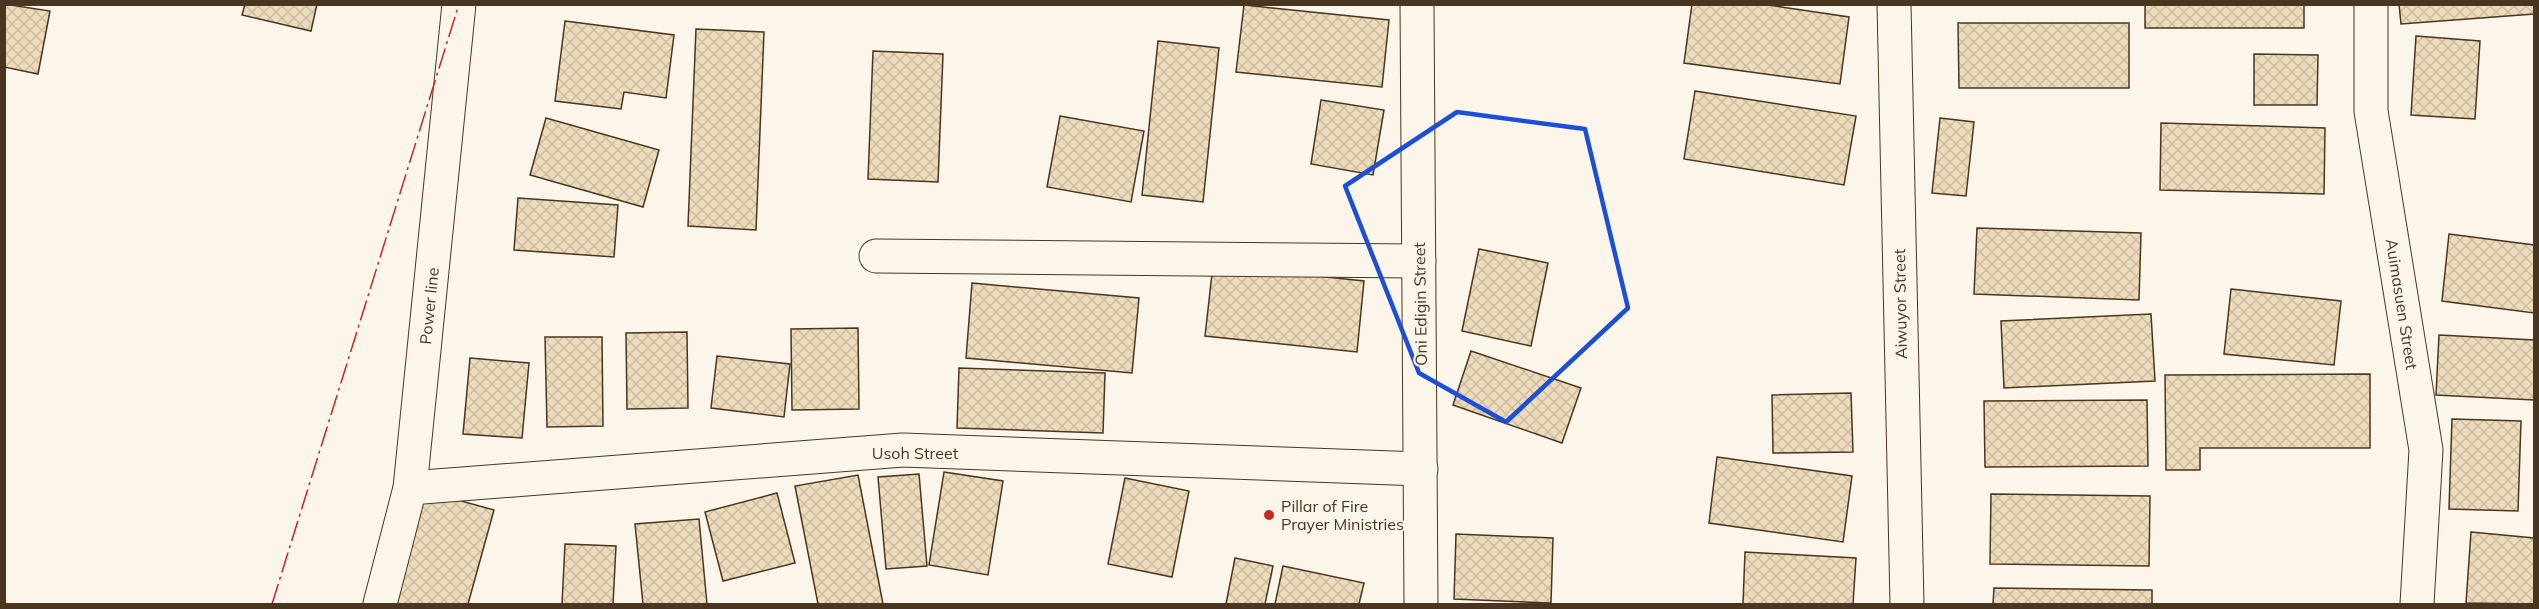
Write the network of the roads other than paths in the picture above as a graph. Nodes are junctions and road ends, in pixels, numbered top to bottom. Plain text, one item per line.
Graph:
1 (459, 4) edge
2 (1417, 4) edge
3 (1894, 4) edge
4 (2371, 4) edge
5 (876, 256) dead end
6 (1419, 261) junction
7 (1421, 469) junction
8 (410, 488) junction
9 (380, 604) edge
10 (1421, 604) edge
11 (1907, 604) edge
12 (2417, 604) edge

1 - 8 street, Power line
2 - 6 street, Oni Edigin Street
3 - 11 street, Aiwuyor Street
4 - 12 street, Auimasuen Street
5 - 6 street
6 - 7 street, Oni Edigin Street
7 - 8 street, Usoh Street
7 - 10 street, Oni Edigin Street
8 - 9 street, Power line

